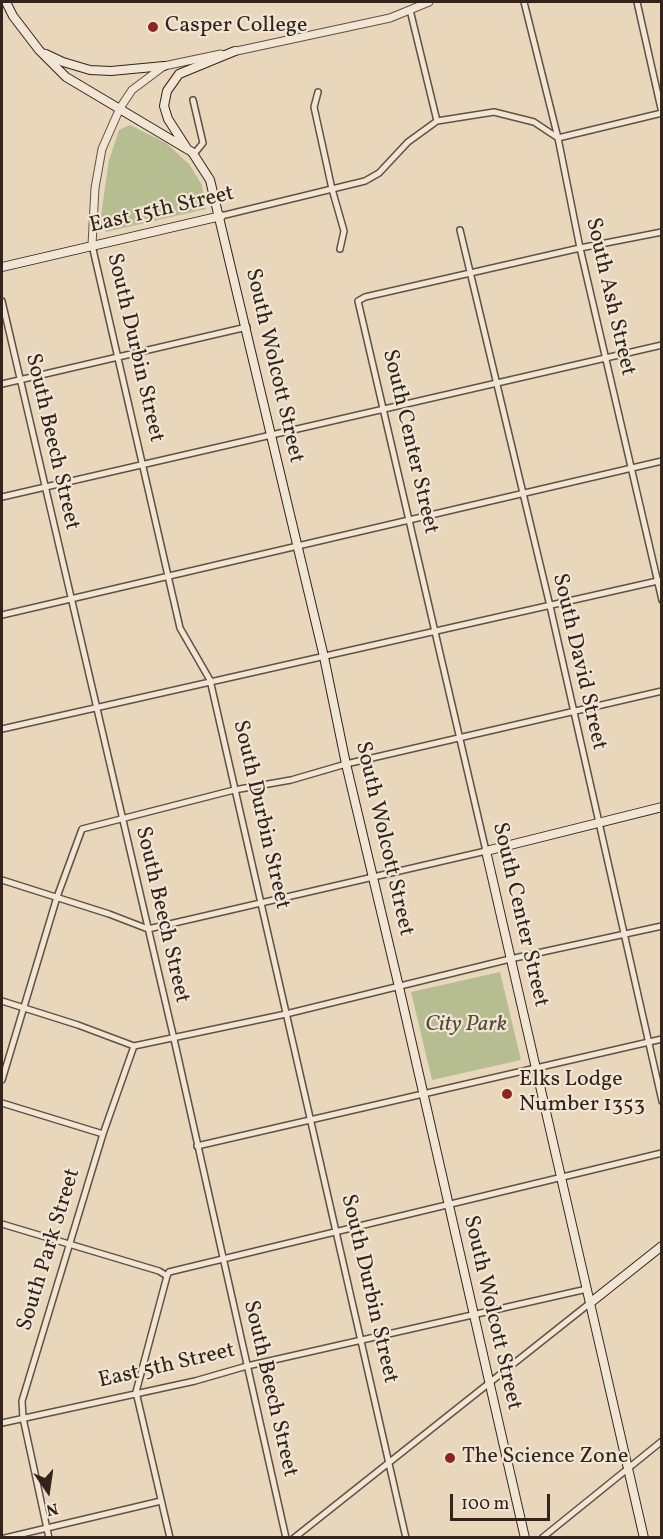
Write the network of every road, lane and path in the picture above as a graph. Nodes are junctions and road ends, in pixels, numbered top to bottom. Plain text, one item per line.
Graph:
1 (6, 2) edge
2 (429, 2) edge
3 (524, 2) edge
4 (637, 2) edge
5 (410, 10) junction
6 (39, 50) junction
7 (235, 51) junction
8 (164, 66) junction
9 (318, 92) dead end
10 (193, 100) dead end
11 (120, 108) junction
12 (662, 113) edge
13 (437, 122) junction
14 (558, 138) junction
15 (186, 148) junction
16 (194, 154) junction
17 (332, 189) junction
18 (220, 216) junction
19 (460, 230) dead end
20 (662, 232) edge
21 (92, 246) junction
22 (580, 248) junction
23 (340, 249) dead end
24 (2, 267) edge
25 (470, 273) junction
26 (2, 301) edge
27 (247, 327) junction
28 (662, 345) edge
29 (117, 357) junction
30 (607, 357) junction
31 (20, 379) junction
32 (496, 383) junction
33 (2, 384) edge
34 (383, 409) junction
35 (270, 436) junction
36 (662, 461) edge
37 (143, 464) junction
38 (631, 468) junction
39 (45, 487) junction
40 (521, 493) junction
41 (2, 497) edge
42 (408, 520) junction
43 (295, 545) junction
44 (168, 575) junction
45 (659, 581) edge
46 (71, 599) junction
47 (662, 600) edge
48 (550, 606) junction
49 (2, 615) edge
50 (436, 631) junction
51 (324, 657) junction
52 (210, 680) junction
53 (662, 691) edge
54 (96, 709) junction
55 (572, 712) junction
56 (2, 729) edge
57 (459, 738) junction
58 (346, 764) junction
59 (234, 790) junction
60 (662, 807) edge
61 (122, 820) junction
62 (597, 822) junction
63 (486, 851) junction
64 (373, 878) junction
65 (2, 880) edge
66 (57, 897) junction
67 (262, 902) junction
68 (662, 926) edge
69 (148, 929) junction
70 (626, 934) junction
71 (510, 959) junction
72 (399, 987) junction
73 (2, 1001) edge
74 (22, 1008) junction
75 (286, 1014) junction
76 (174, 1039) junction
77 (662, 1039) edge
78 (648, 1041) junction
79 (134, 1046) junction
80 (535, 1068) junction
81 (2, 1080) edge
82 (422, 1095) junction
83 (662, 1101) edge
84 (2, 1103) edge
85 (310, 1120) junction
86 (103, 1134) junction
87 (197, 1146) junction
88 (662, 1153) edge
89 (561, 1177) junction
90 (448, 1204) junction
91 (2, 1224) edge
92 (338, 1232) junction
93 (69, 1244) junction
94 (662, 1245) edge
95 (223, 1259) junction
96 (167, 1276) junction
97 (587, 1289) junction
98 (590, 1303) junction
99 (473, 1313) junction
100 (360, 1339) junction
101 (247, 1365) junction
102 (489, 1384) junction
103 (136, 1392) junction
104 (23, 1418) junction
105 (2, 1423) edge
106 (662, 1441) edge
107 (389, 1462) junction
108 (628, 1469) junction
109 (161, 1501) junction
110 (47, 1528) junction
111 (5, 1538) edge
112 (49, 1538) edge
113 (170, 1538) edge
114 (286, 1538) edge
115 (294, 1538) edge
116 (406, 1538) edge
117 (525, 1538) edge
118 (542, 1538) edge
119 (644, 1538) edge

1 - 6 main road, South Wolcott Street
2 - 5 street
3 - 14 street, South Ash Street
4 - 12 street
5 - 7 street
5 - 13 street
6 - 8 main road
6 - 11 main road, South Wolcott Street
7 - 8 street
7 - 15 main road
8 - 11 street, South Durbin Street
9 - 17 street
10 - 16 street
11 - 15 main road, South Wolcott Street
11 - 21 street, South Durbin Street
12 - 14 street
13 - 14 street
13 - 17 street, East 15th Street
14 - 22 street, South Ash Street
15 - 16 main road, South Wolcott Street
16 - 18 main road, South Wolcott Street
17 - 18 street, East 15th Street
17 - 23 street
18 - 21 main road, East 15th Street
18 - 27 main road, South Wolcott Street
19 - 25 street, South David Street
20 - 22 street
21 - 24 main road, East 15th Street
21 - 29 street, South Durbin Street
22 - 25 street
22 - 30 street, South Ash Street
25 - 32 street, South David Street
25 - 34 street, South Center Street
26 - 31 street, South Beech Street
27 - 29 street
27 - 35 main road, South Wolcott Street
28 - 30 street
29 - 31 street
29 - 37 street, South Durbin Street
30 - 32 street
30 - 38 street, South Ash Street
31 - 33 street
31 - 39 street, South Beech Street
32 - 34 street
32 - 40 street, South David Street
34 - 35 street
34 - 42 street, South Center Street
35 - 37 street
35 - 43 main road, South Wolcott Street
36 - 38 street
37 - 39 street
37 - 44 street, South Durbin Street
38 - 40 street
38 - 45 street, South Ash Street
39 - 41 street
39 - 46 street, South Beech Street
40 - 42 street
40 - 48 street, South David Street
42 - 43 street
42 - 50 street, South Center Street
43 - 44 street
43 - 51 main road, South Wolcott Street
44 - 46 street
44 - 52 street, South Durbin Street
45 - 47 street, South Ash Street
45 - 48 street
46 - 49 street
46 - 54 street, South Beech Street
48 - 50 street
48 - 55 street, South David Street
50 - 51 street
50 - 57 street, South Center Street
51 - 52 street
51 - 58 main road, South Wolcott Street
52 - 54 street
52 - 59 street, South Durbin Street
53 - 55 street
54 - 56 street
54 - 61 street, South Beech Street
55 - 57 street
55 - 62 street, South David Street
57 - 58 street
57 - 63 street, South Center Street
58 - 59 street
58 - 64 main road, South Wolcott Street
59 - 61 street
59 - 67 street, South Durbin Street
60 - 62 main road
61 - 66 street
61 - 69 street, South Beech Street
62 - 63 main road
62 - 70 street, South David Street
63 - 64 street
63 - 71 main road, South Center Street
64 - 67 street
64 - 72 main road, South Wolcott Street
65 - 66 street
66 - 69 street
66 - 74 street
67 - 69 street
67 - 75 street, South Durbin Street
68 - 70 street
69 - 76 street, South Beech Street
70 - 71 street
70 - 78 street, South David Street
71 - 72 street
71 - 80 main road, South Center Street
72 - 75 street
72 - 82 main road, South Wolcott Street
73 - 74 street
74 - 79 street
74 - 81 street
75 - 76 street
75 - 85 street, South Durbin Street
76 - 79 street
76 - 87 street, South Beech Street
77 - 78 street
78 - 80 street
78 - 83 street, South David Street
79 - 86 street, South Park Street
80 - 82 street
80 - 89 main road, South Center Street
82 - 85 street
82 - 90 main road, South Wolcott Street
84 - 86 street
85 - 87 street
85 - 92 street, South Durbin Street
86 - 93 street, South Park Street
87 - 95 street, South Beech Street
88 - 89 street
89 - 90 street
89 - 97 main road, South Center Street
90 - 92 street
90 - 99 main road, South Wolcott Street
91 - 93 street
92 - 95 street
92 - 100 street, South Durbin Street
93 - 96 street
93 - 104 street, South Park Street
94 - 98 main road
95 - 96 street
95 - 101 street, South Beech Street
96 - 103 street
97 - 98 main road, South Center Street
97 - 99 street, East 5th Street
98 - 102 street
98 - 108 main road, South Center Street
99 - 100 street, East 5th Street
99 - 102 main road, South Wolcott Street
100 - 101 street, East 5th Street
100 - 107 street, South Durbin Street
101 - 103 street, East 5th Street
101 - 114 street, South Beech Street
102 - 107 street
102 - 117 main road, South Wolcott Street
103 - 104 street, East 5th Street
103 - 109 street
104 - 105 street, East 5th Street
104 - 110 street, South Park Street
106 - 108 street
107 - 115 street
107 - 116 street, South Durbin Street
108 - 118 street
108 - 119 main road, South Center Street
109 - 110 street
109 - 113 street
110 - 111 street
110 - 112 street, South Park Street

